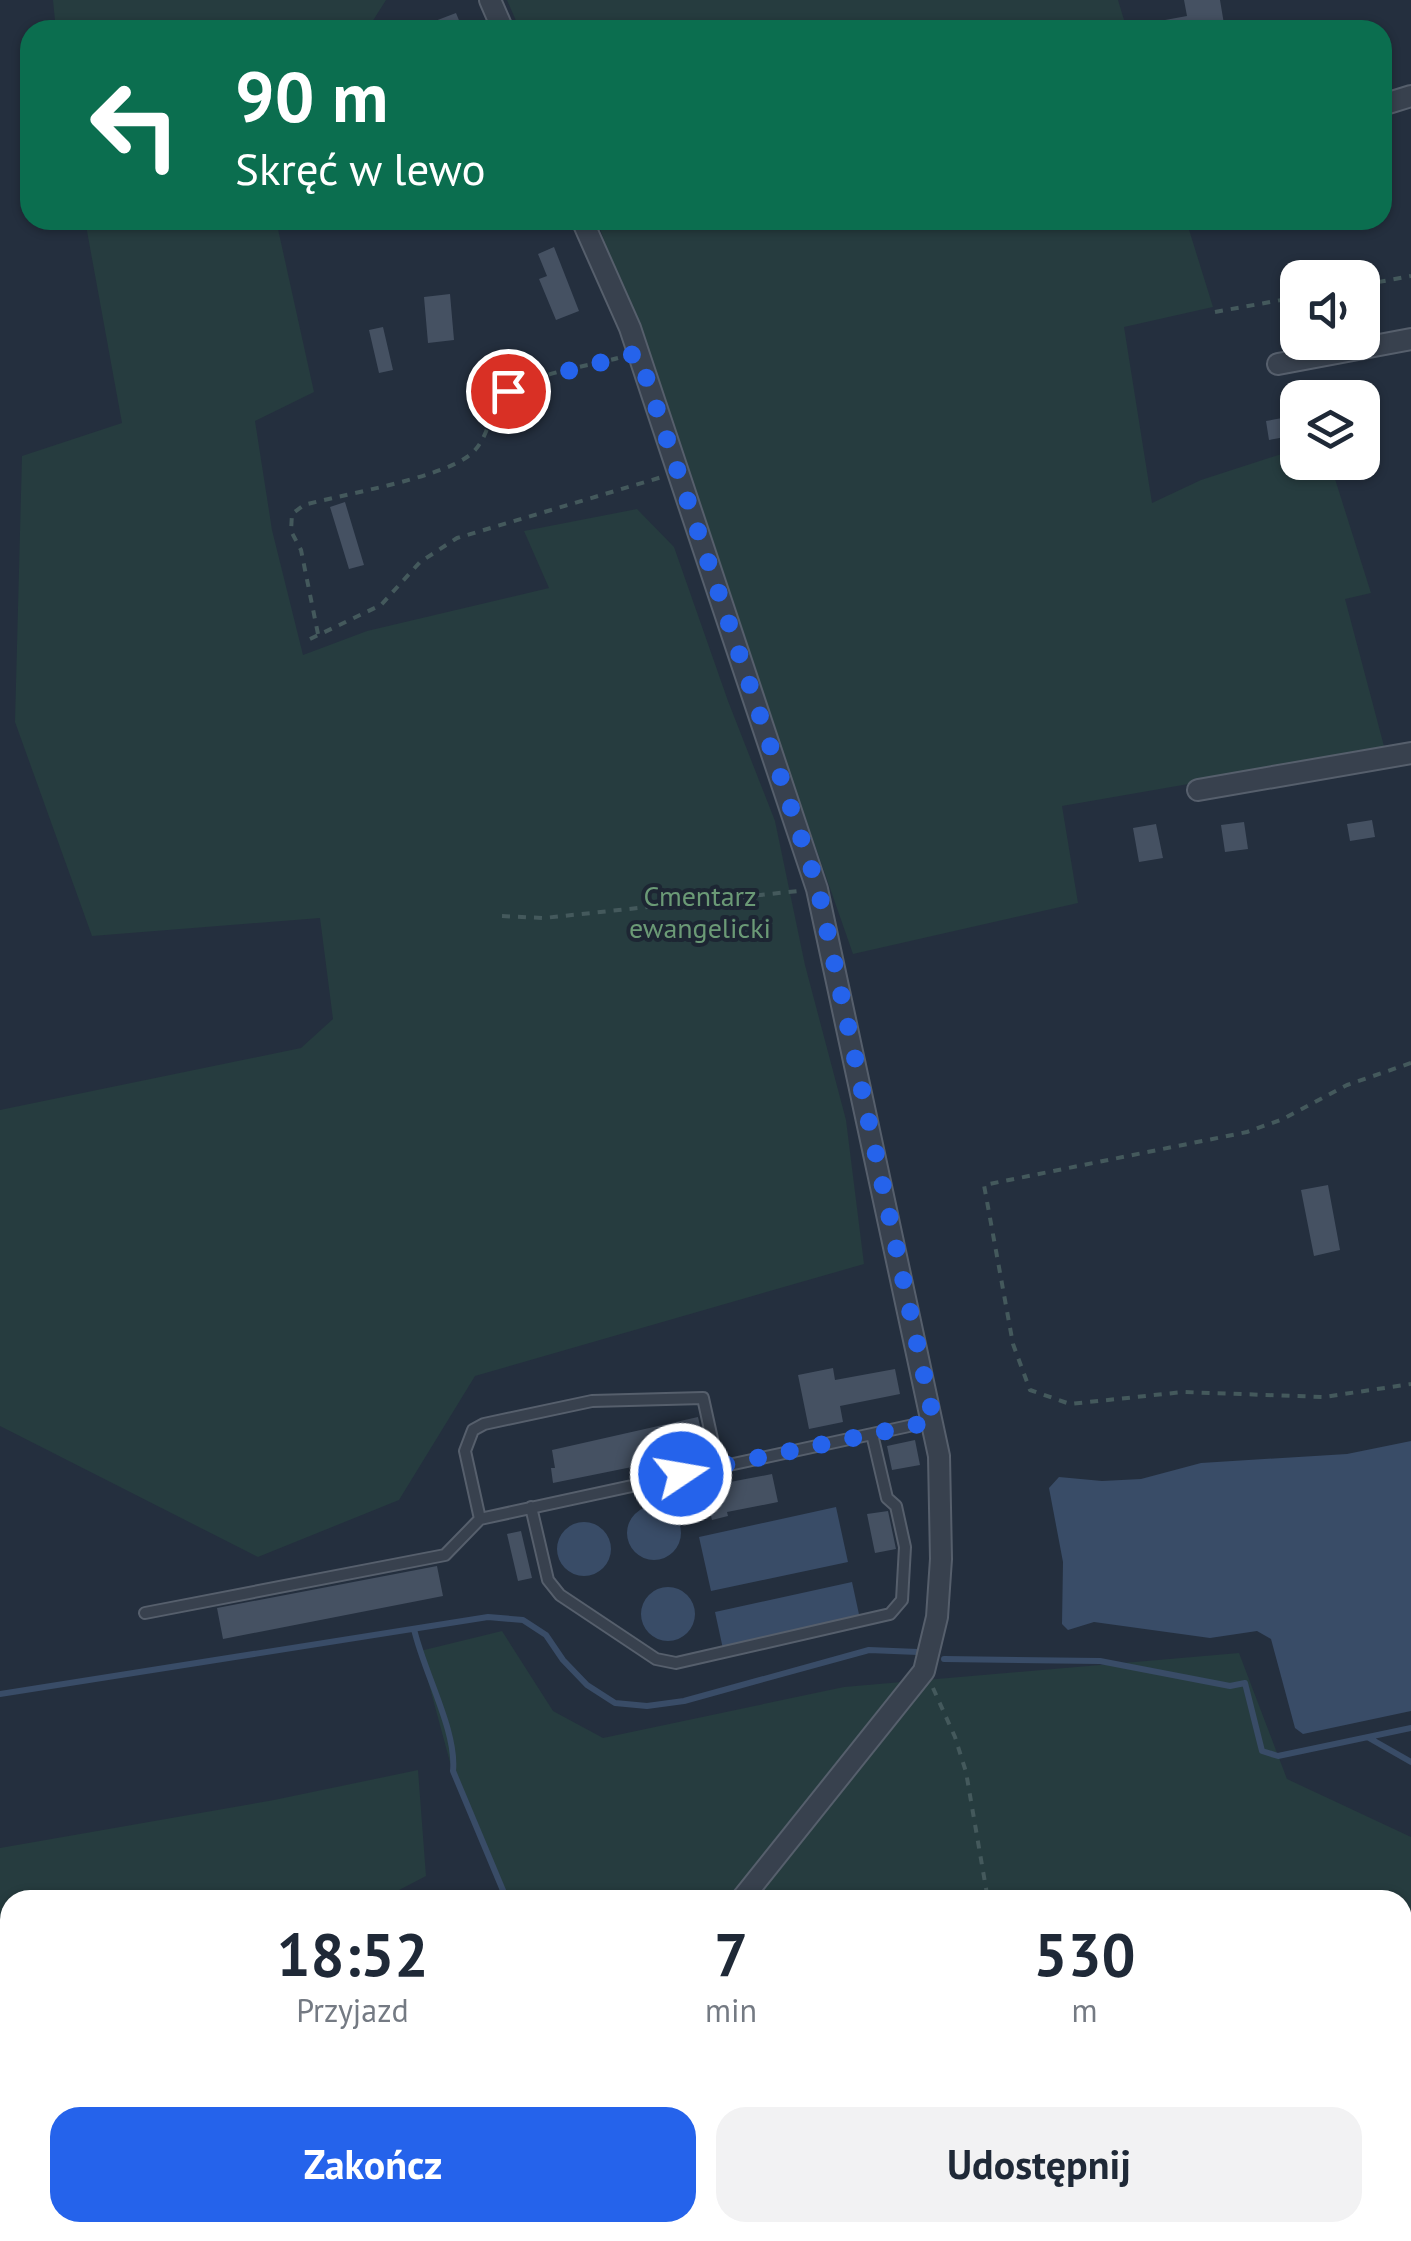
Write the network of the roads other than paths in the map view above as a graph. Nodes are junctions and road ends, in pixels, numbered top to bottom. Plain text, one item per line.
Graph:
1 (586, 230) edge
2 (1411, 339) edge
3 (1278, 364) dead end
4 (1411, 752) edge
5 (1198, 790) dead end
6 (934, 1421) junction
7 (872, 1434) junction
8 (718, 1466) junction
9 (531, 1508) junction
10 (480, 1519) junction
11 (145, 1613) dead end
12 (749, 1890) edge

1 - 6 street
2 - 3 street
4 - 5 street
6 - 7 lane
6 - 12 street
7 - 8 lane
7 - 9 lane
8 - 9 lane
8 - 10 lane
9 - 10 lane
10 - 11 lane

